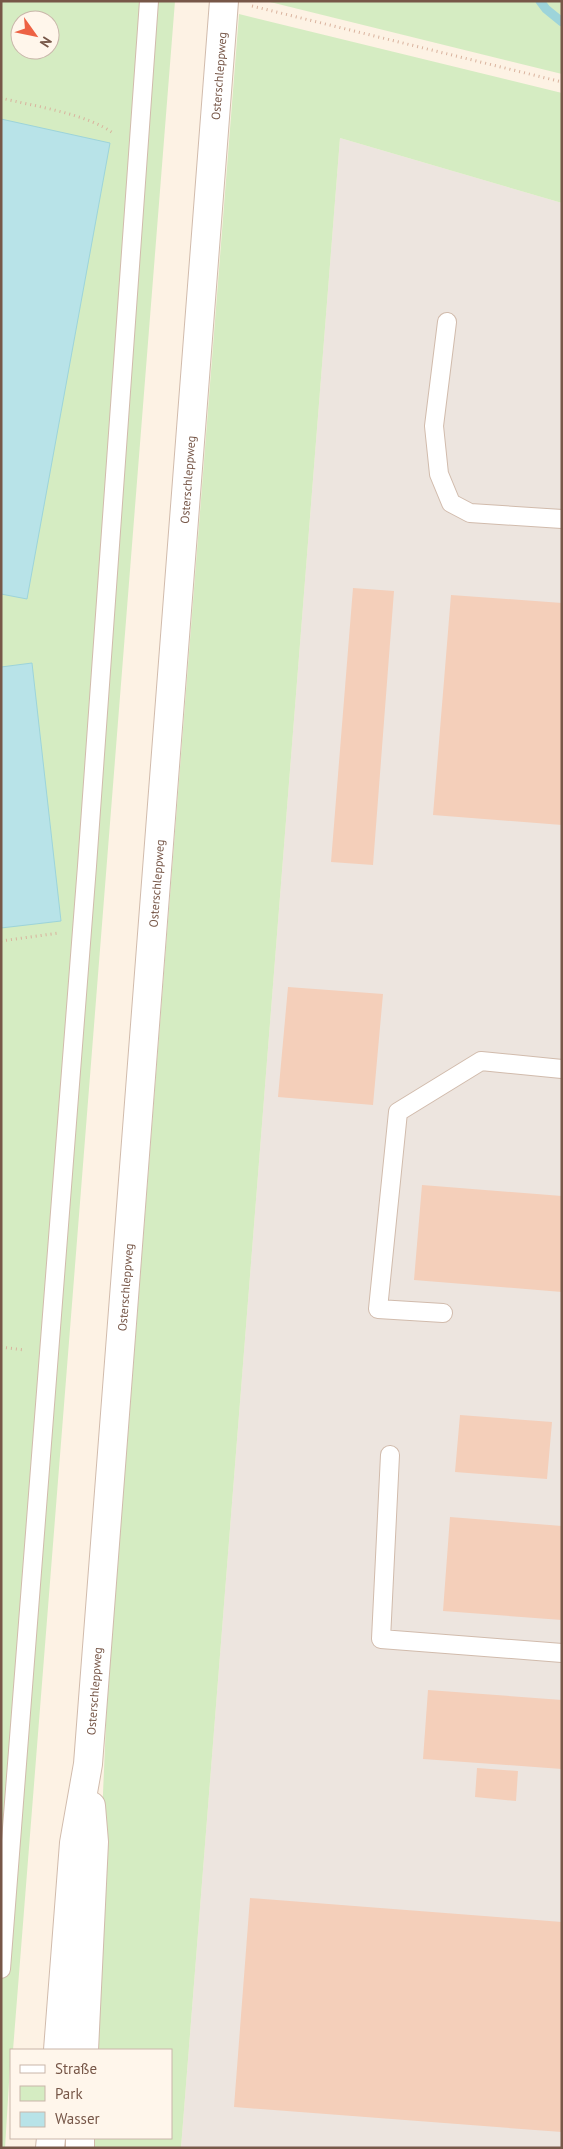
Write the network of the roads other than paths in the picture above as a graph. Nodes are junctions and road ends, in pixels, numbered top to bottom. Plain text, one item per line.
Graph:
1 (149, 1) edge
2 (234, 2) edge
3 (447, 322) dead end
4 (562, 519) edge
5 (562, 1069) edge
6 (443, 1313) dead end
7 (390, 1455) dead end
8 (562, 1653) edge
9 (88, 1764) junction
10 (1, 1969) edge
11 (58, 2049) edge
12 (84, 2049) edge

1 - 10 lane
2 - 9 street, Osterschleppweg
3 - 4 lane
5 - 6 lane
7 - 8 lane
9 - 11 street, Osterschleppweg
9 - 12 street, Osterschleppweg

